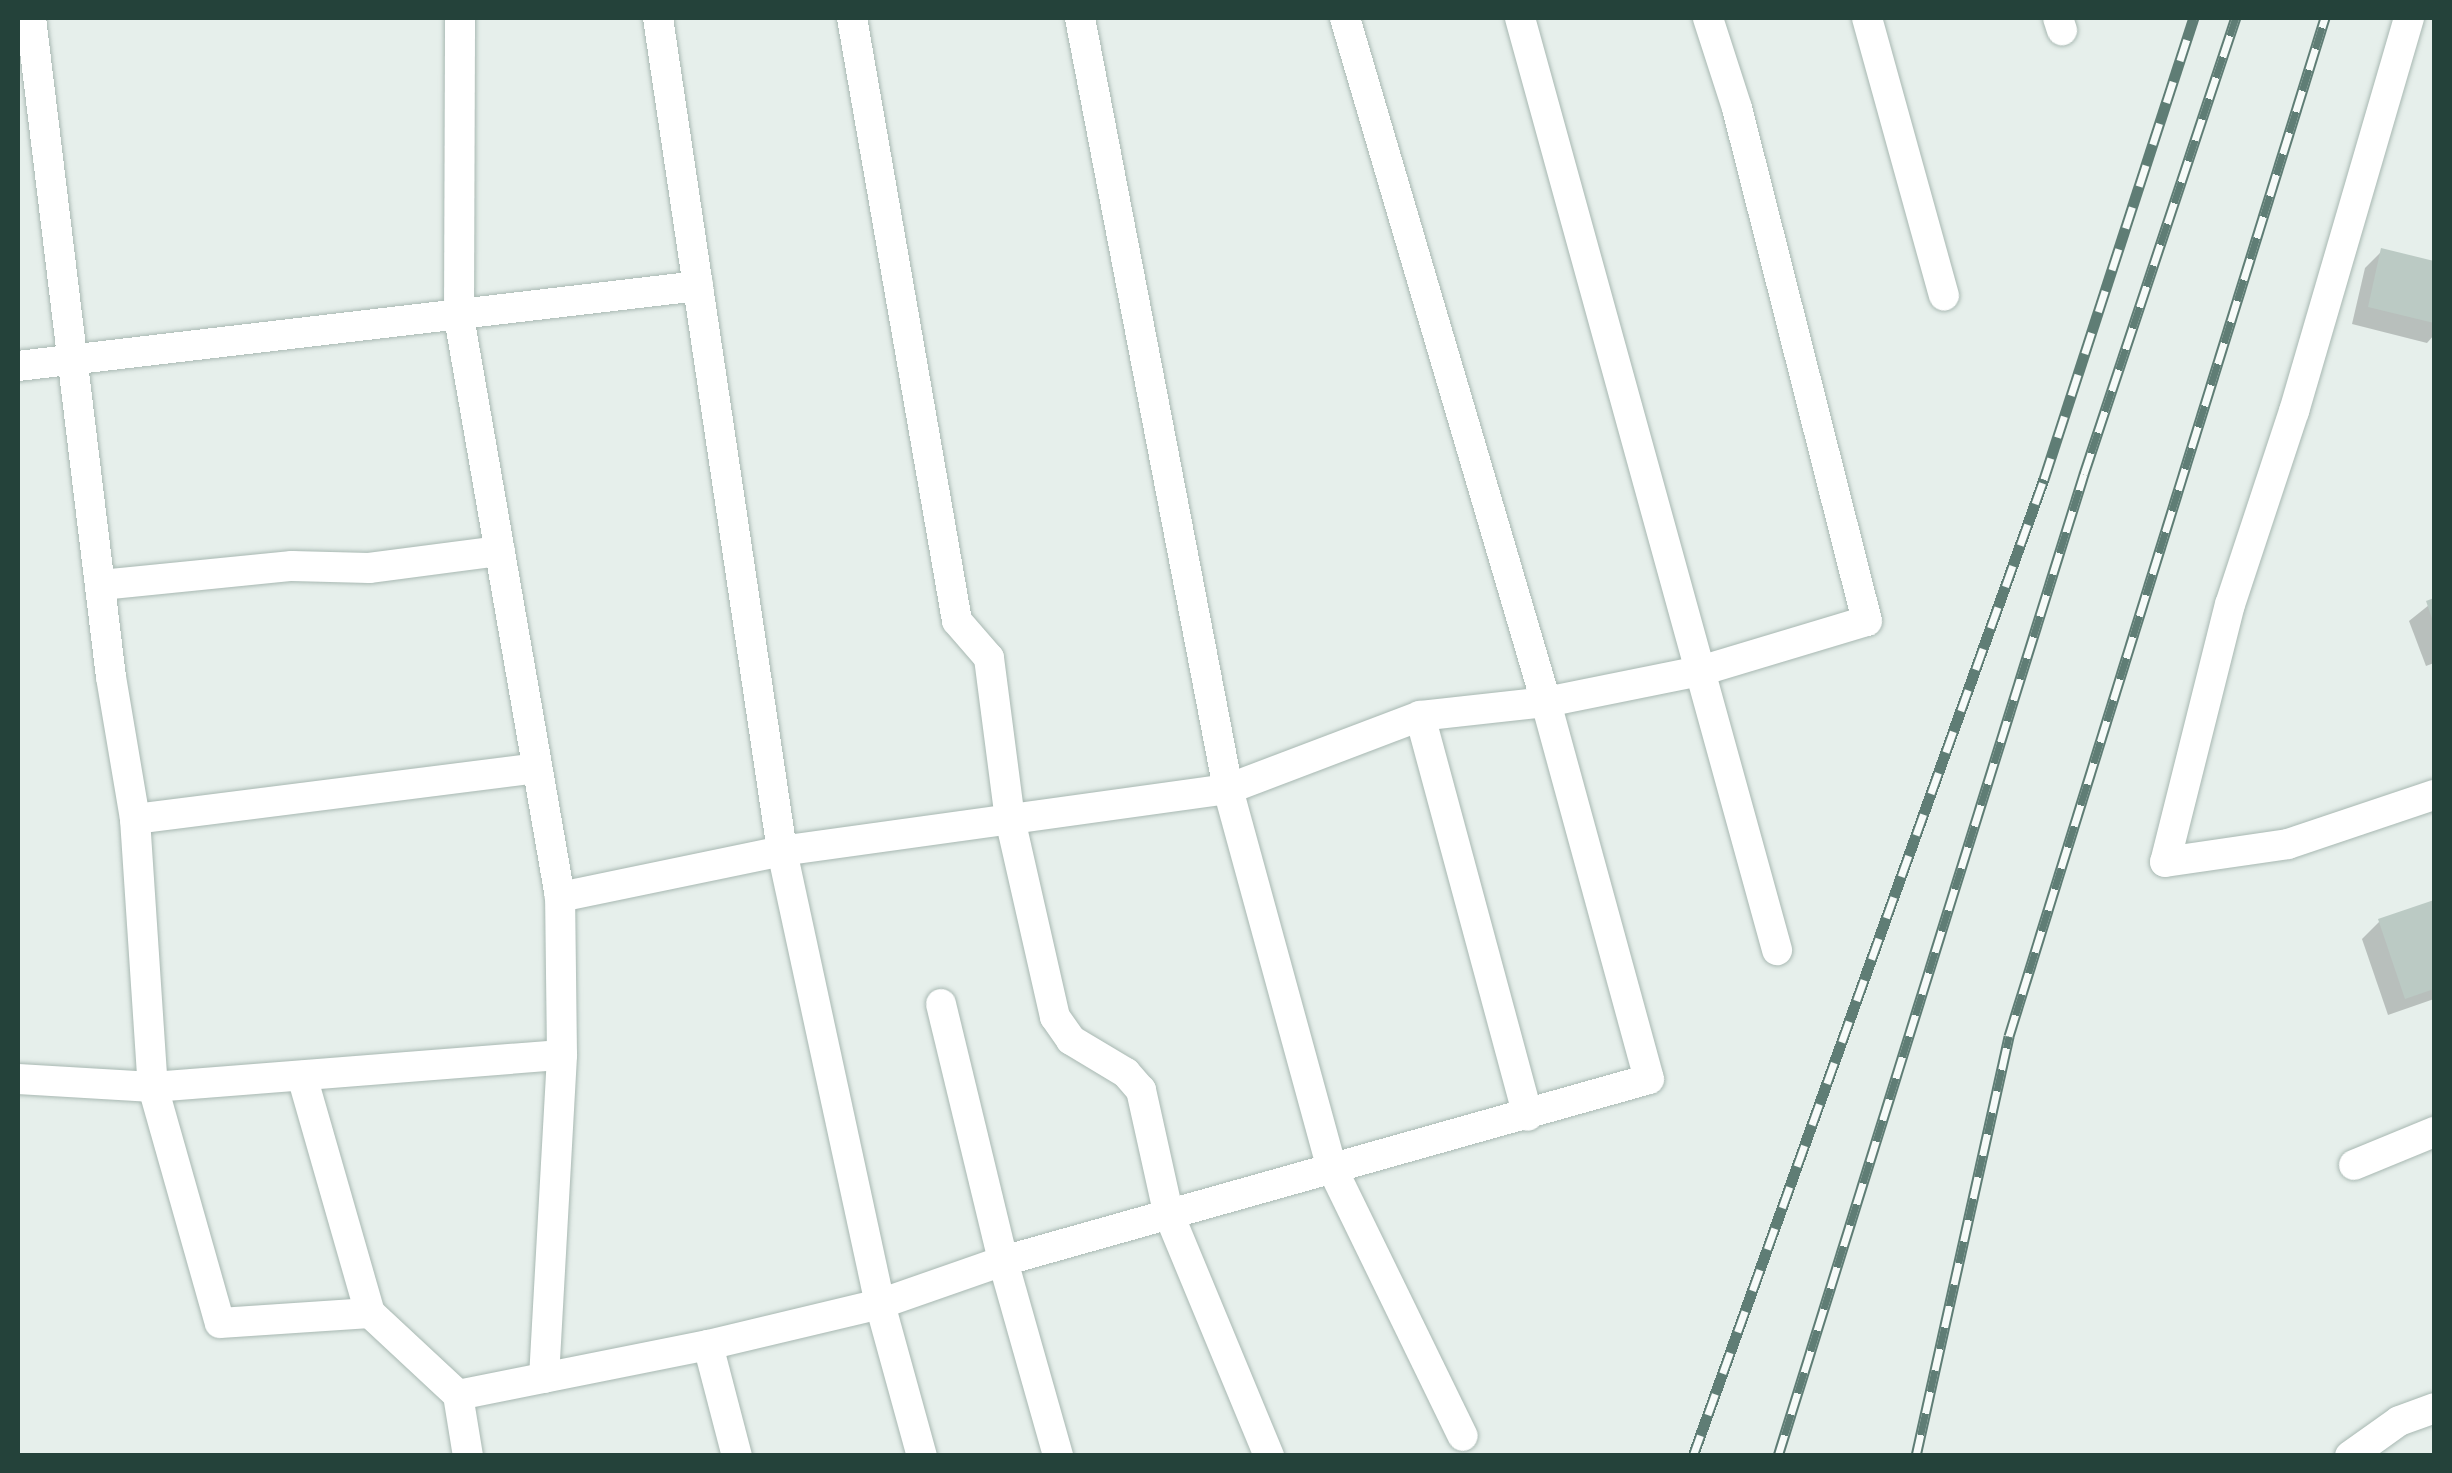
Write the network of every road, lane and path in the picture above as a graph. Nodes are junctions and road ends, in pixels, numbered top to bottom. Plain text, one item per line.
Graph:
1 (31, 18) edge
2 (460, 18) edge
3 (658, 18) edge
4 (852, 18) edge
5 (1080, 18) edge
6 (1345, 18) edge
7 (1520, 18) edge
8 (1708, 18) edge
9 (1867, 18) edge
10 (2409, 18) edge
11 (698, 286) junction
12 (1944, 294) dead end
13 (459, 317) junction
14 (74, 357) junction
15 (18, 366) edge
16 (500, 551) junction
17 (100, 584) junction
18 (1700, 671) junction
19 (1546, 702) junction
20 (1420, 716) junction
21 (536, 768) junction
22 (1228, 789) junction
23 (2434, 795) edge
24 (1010, 818) junction
25 (136, 819) junction
26 (782, 851) junction
27 (560, 897) junction
28 (1778, 950) dead end
29 (941, 1004) dead end
30 (562, 1055) junction
31 (302, 1076) junction
32 (18, 1079) edge
33 (152, 1087) junction
34 (1528, 1116) junction
35 (2434, 1132) edge
36 (2354, 1164) dead end
37 (1332, 1168) junction
38 (1168, 1212) junction
39 (1003, 1260) junction
40 (880, 1304) junction
41 (370, 1313) junction
42 (708, 1345) junction
43 (544, 1378) junction
44 (458, 1395) junction
45 (2434, 1408) edge
46 (1462, 1436) dead end
47 (468, 1456) edge
48 (737, 1456) edge
49 (922, 1456) edge
50 (1058, 1456) edge
51 (1269, 1456) edge
52 (2350, 1456) edge

1 - 14 street
2 - 13 street
3 - 11 street
4 - 24 street
5 - 22 street
6 - 19 street
7 - 18 street
8 - 18 street
9 - 12 street
10 - 23 street
11 - 13 street
11 - 26 street
13 - 14 street
13 - 16 street
14 - 15 street
14 - 17 street
16 - 17 street
16 - 21 street
17 - 25 street
18 - 19 street
18 - 28 street
19 - 20 street
19 - 34 street
20 - 22 street
20 - 34 street
21 - 25 street
21 - 27 street
22 - 24 street
22 - 37 street
24 - 26 street
24 - 38 street
25 - 33 street
26 - 27 street
26 - 40 street
27 - 30 street
29 - 39 street
30 - 31 street
30 - 43 street
31 - 33 street
31 - 41 street
32 - 33 street
33 - 41 street
34 - 37 street
35 - 36 street
37 - 38 street
37 - 46 street
38 - 39 street
38 - 51 street
39 - 40 street
39 - 50 street
40 - 42 street
40 - 49 street
41 - 44 street
42 - 43 street
42 - 48 street
43 - 44 street
44 - 47 street
45 - 52 street

